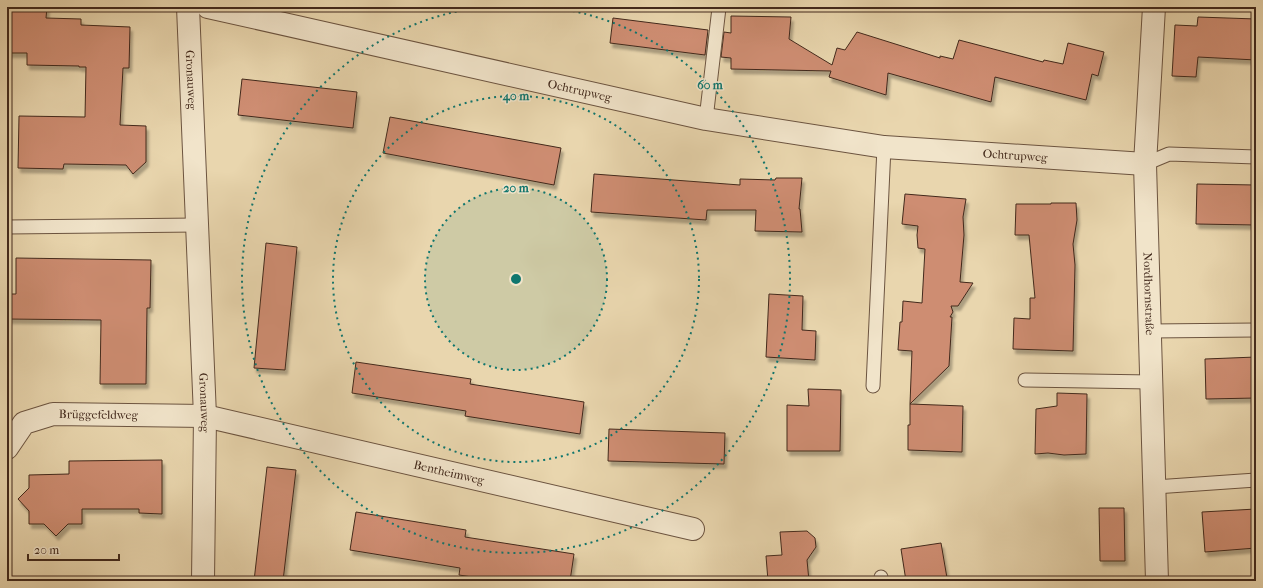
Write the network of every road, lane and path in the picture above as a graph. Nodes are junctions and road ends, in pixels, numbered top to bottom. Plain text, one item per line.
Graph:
1 (188, 7) edge
2 (208, 7) edge
3 (1154, 7) edge
4 (719, 8) edge
5 (706, 120) junction
6 (884, 147) junction
7 (1256, 158) edge
8 (1145, 164) junction
9 (197, 225) junction
10 (7, 227) edge
11 (1256, 330) edge
12 (1150, 331) junction
13 (1025, 380) dead end
14 (1151, 382) junction
15 (873, 386) dead end
16 (205, 416) junction
17 (7, 448) edge
18 (1256, 480) edge
19 (1155, 487) junction
20 (693, 529) dead end
21 (203, 581) edge
22 (1157, 581) edge

1 - 9 street, Gronauweg
2 - 5 street, Ochtrupweg
3 - 8 street, Nordhornstraße
4 - 5 lane
5 - 6 street, Ochtrupweg
6 - 8 street, Ochtrupweg
6 - 15 lane
7 - 8 lane
8 - 12 street, Nordhornstraße
9 - 10 lane
9 - 16 street, Gronauweg
11 - 12 lane
12 - 14 street, Nordhornstraße
13 - 14 lane
14 - 19 street, Nordhornstraße
16 - 17 street, Brüggefeldweg
16 - 20 street, Bentheimweg
16 - 21 street, Gronauweg
18 - 19 lane
19 - 22 street, Nordhornstraße

